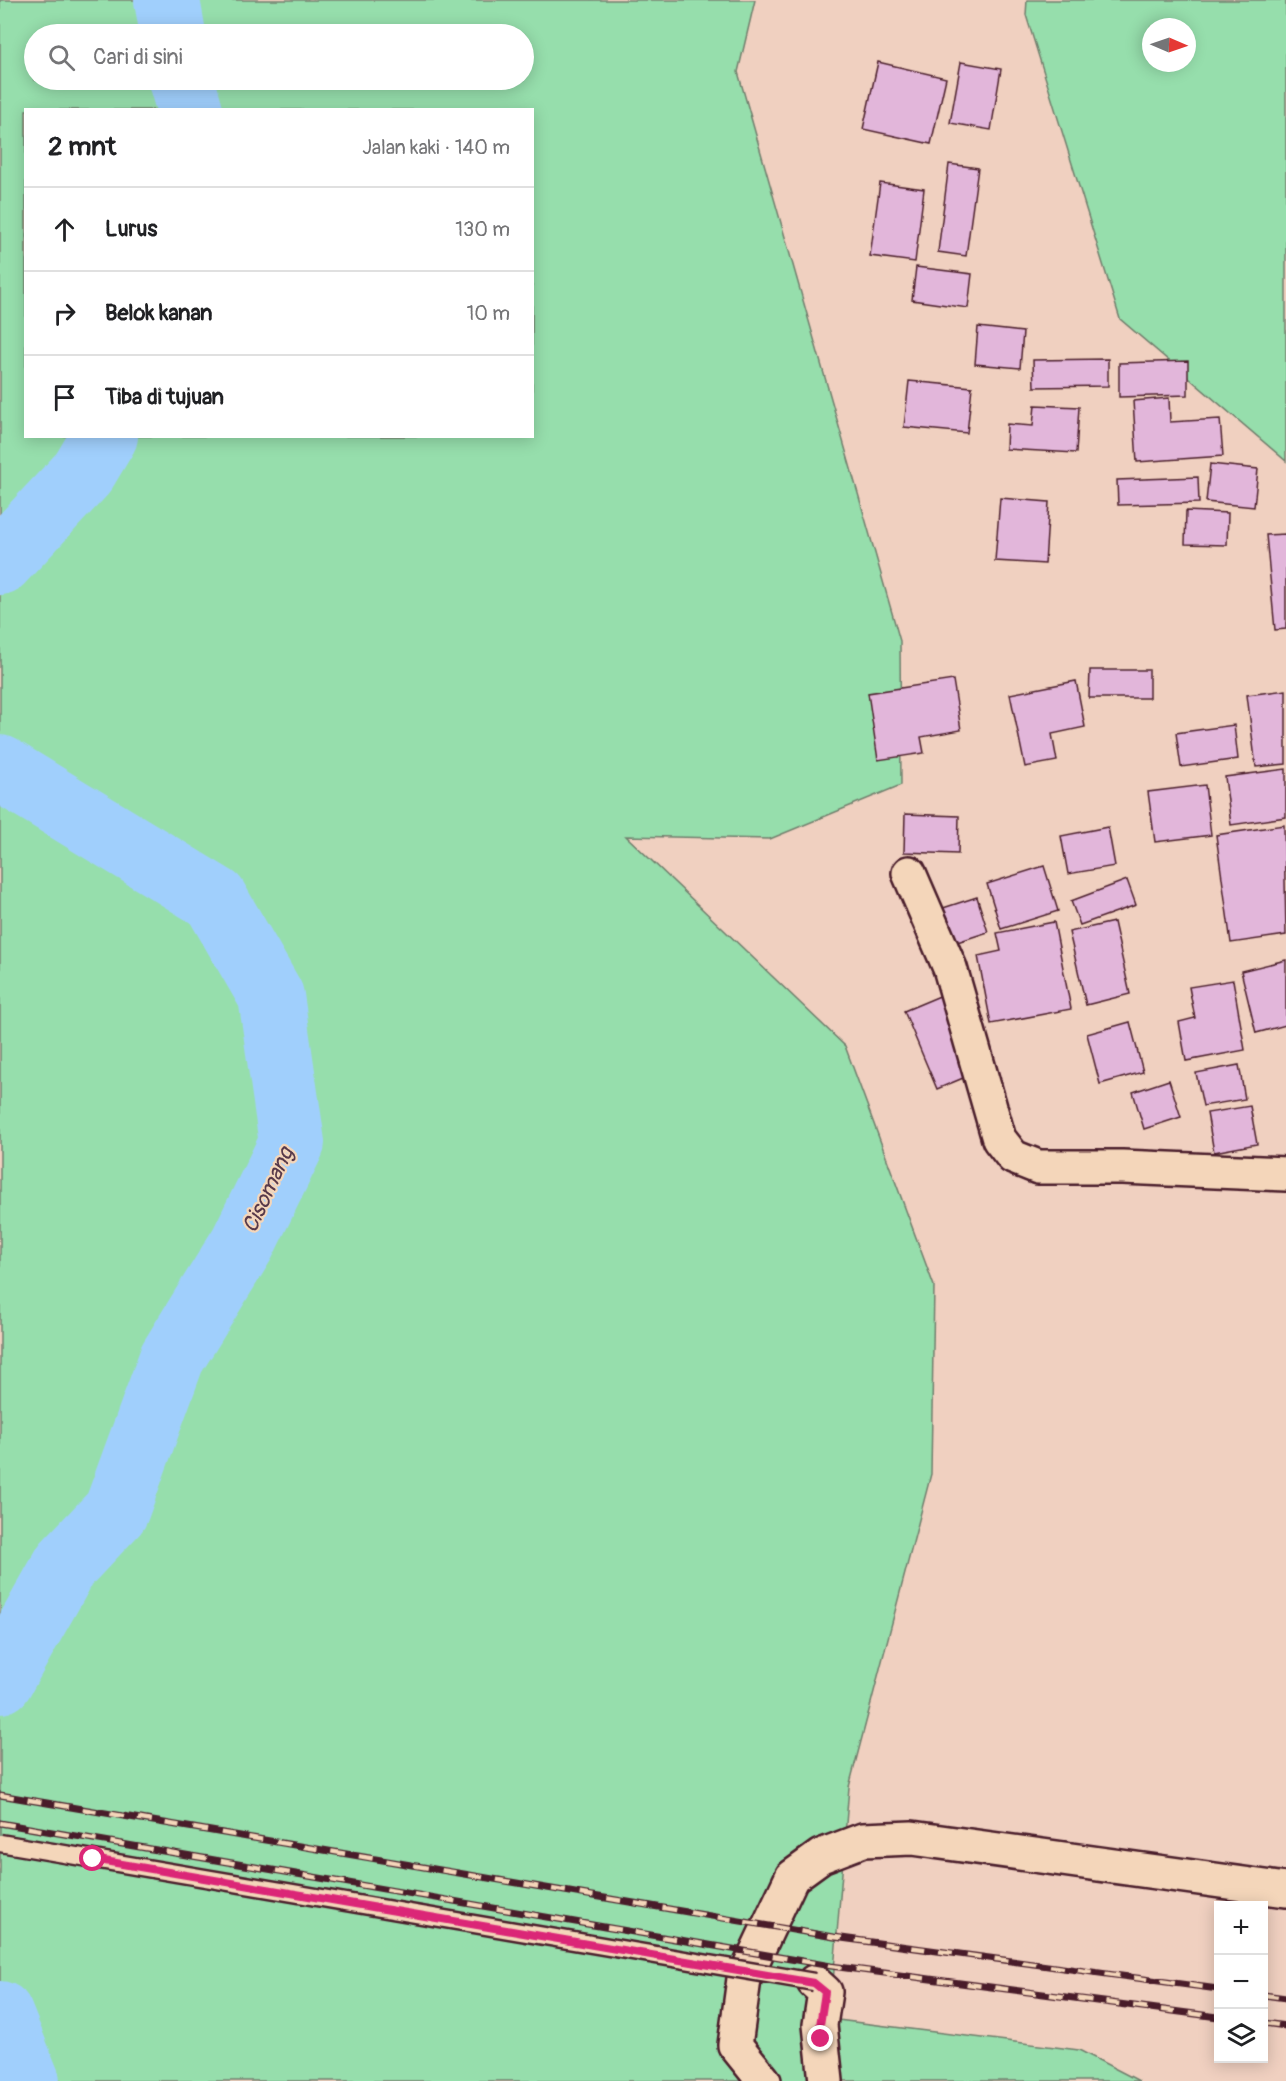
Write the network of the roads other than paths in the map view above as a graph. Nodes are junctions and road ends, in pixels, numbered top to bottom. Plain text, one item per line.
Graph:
1 (909, 873) dead end
2 (1286, 1174) edge
3 (0, 1843) edge
4 (1286, 1890) edge
5 (814, 1983) joint
6 (764, 2081) edge
7 (826, 2081) edge

1 - 2 street
3 - 5 lane, bridge
4 - 6 street
5 - 7 street

